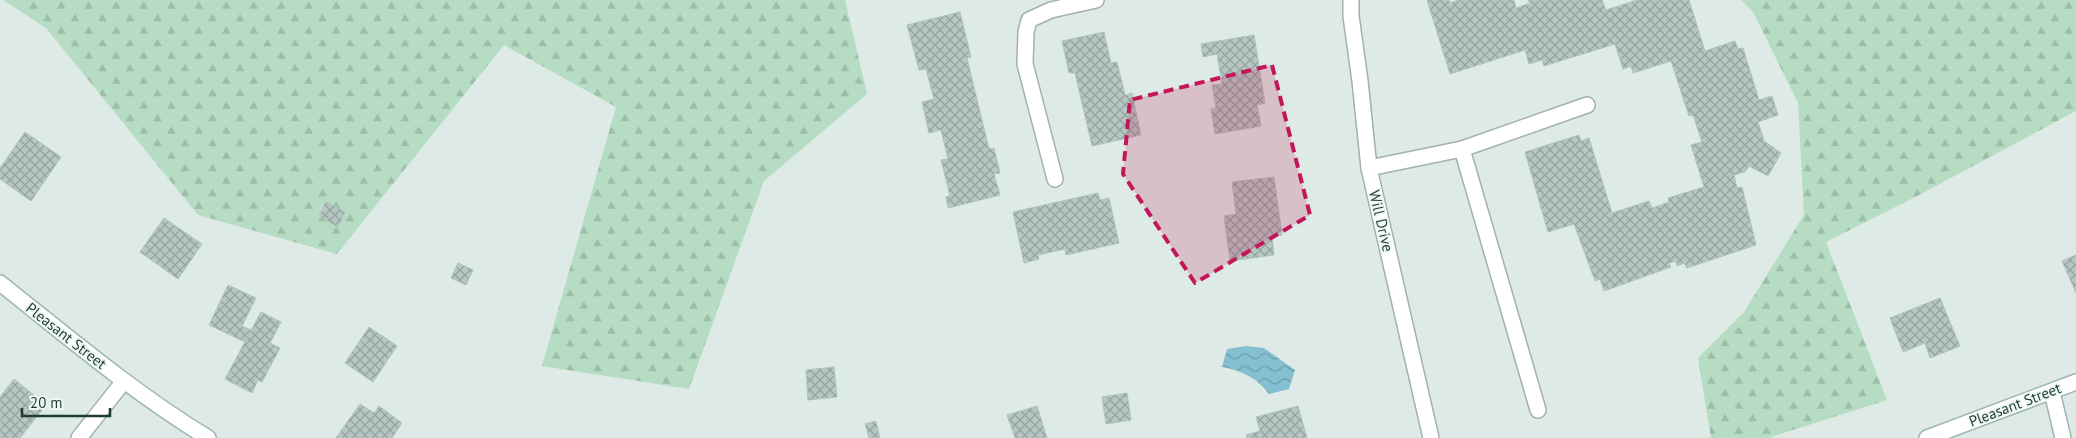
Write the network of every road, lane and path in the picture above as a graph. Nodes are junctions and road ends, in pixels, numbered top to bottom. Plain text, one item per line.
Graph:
1 (1096, 0) edge
2 (1351, 0) edge
3 (1587, 105) dead end
4 (1462, 149) junction
5 (1369, 168) junction
6 (1055, 179) dead end
7 (0, 283) edge
8 (124, 381) junction
9 (2076, 382) edge
10 (2052, 392) junction
11 (1538, 410) dead end
12 (79, 438) edge
13 (208, 438) edge
14 (1431, 438) edge
15 (1927, 438) edge
16 (2063, 438) edge

1 - 6 street
2 - 5 street, Will Drive
3 - 4 street
4 - 5 street
4 - 11 street
5 - 14 street, Will Drive
7 - 8 street, Pleasant Street
8 - 12 street
8 - 13 street, Pleasant Street
9 - 10 street, Pleasant Street
10 - 15 street, Pleasant Street
10 - 16 street

